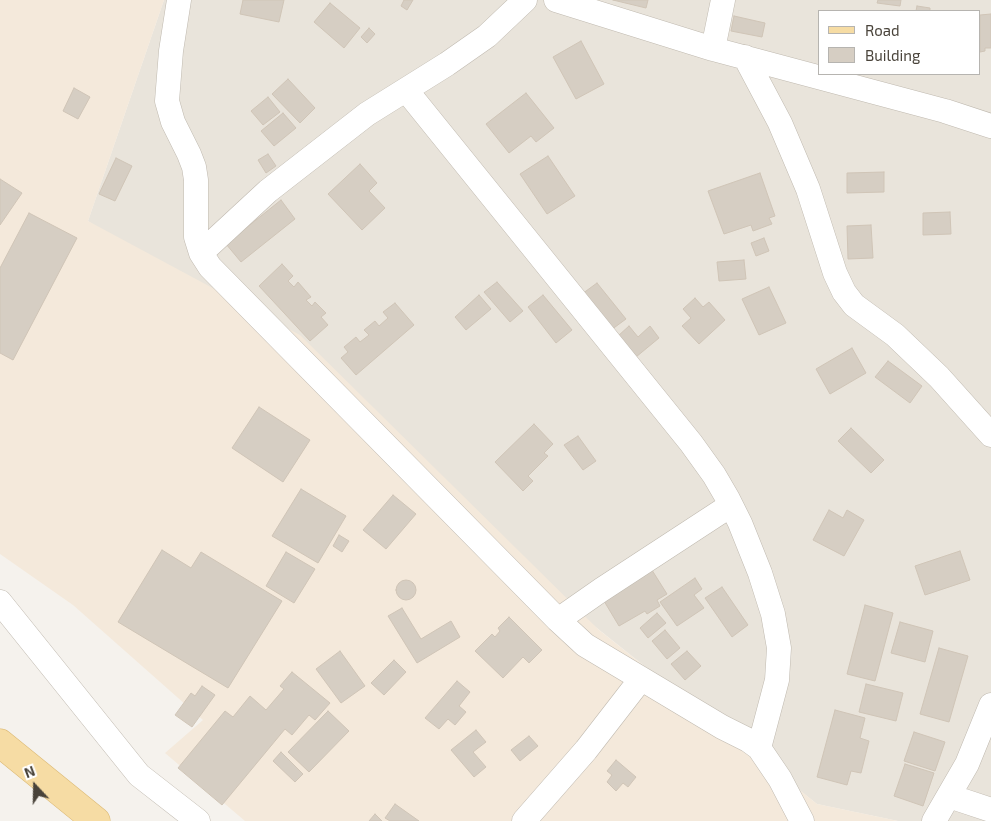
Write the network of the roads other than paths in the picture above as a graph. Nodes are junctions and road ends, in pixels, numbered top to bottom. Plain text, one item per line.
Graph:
1 (179, 0) edge
2 (526, 0) edge
3 (556, 0) edge
4 (723, 0) edge
5 (713, 49) junction
6 (745, 57) junction
7 (406, 90) junction
8 (991, 126) edge
9 (201, 253) junction
10 (991, 435) edge
11 (731, 505) junction
12 (0, 602) edge
13 (558, 620) junction
14 (641, 679) junction
15 (991, 705) edge
16 (0, 743) edge
17 (759, 748) junction
18 (949, 796) junction
19 (991, 810) edge
20 (96, 821) edge
21 (198, 821) edge
22 (524, 821) edge
23 (802, 821) edge
24 (934, 821) edge

1 - 9 street
2 - 7 street
3 - 5 street
4 - 5 street
5 - 6 street
6 - 8 street
6 - 10 street
7 - 9 street
7 - 11 street
9 - 13 street
11 - 13 street
11 - 17 street
12 - 21 street
13 - 14 street
14 - 17 street
14 - 22 street
15 - 18 street
16 - 20 main road
17 - 23 street
18 - 19 street
18 - 24 street

